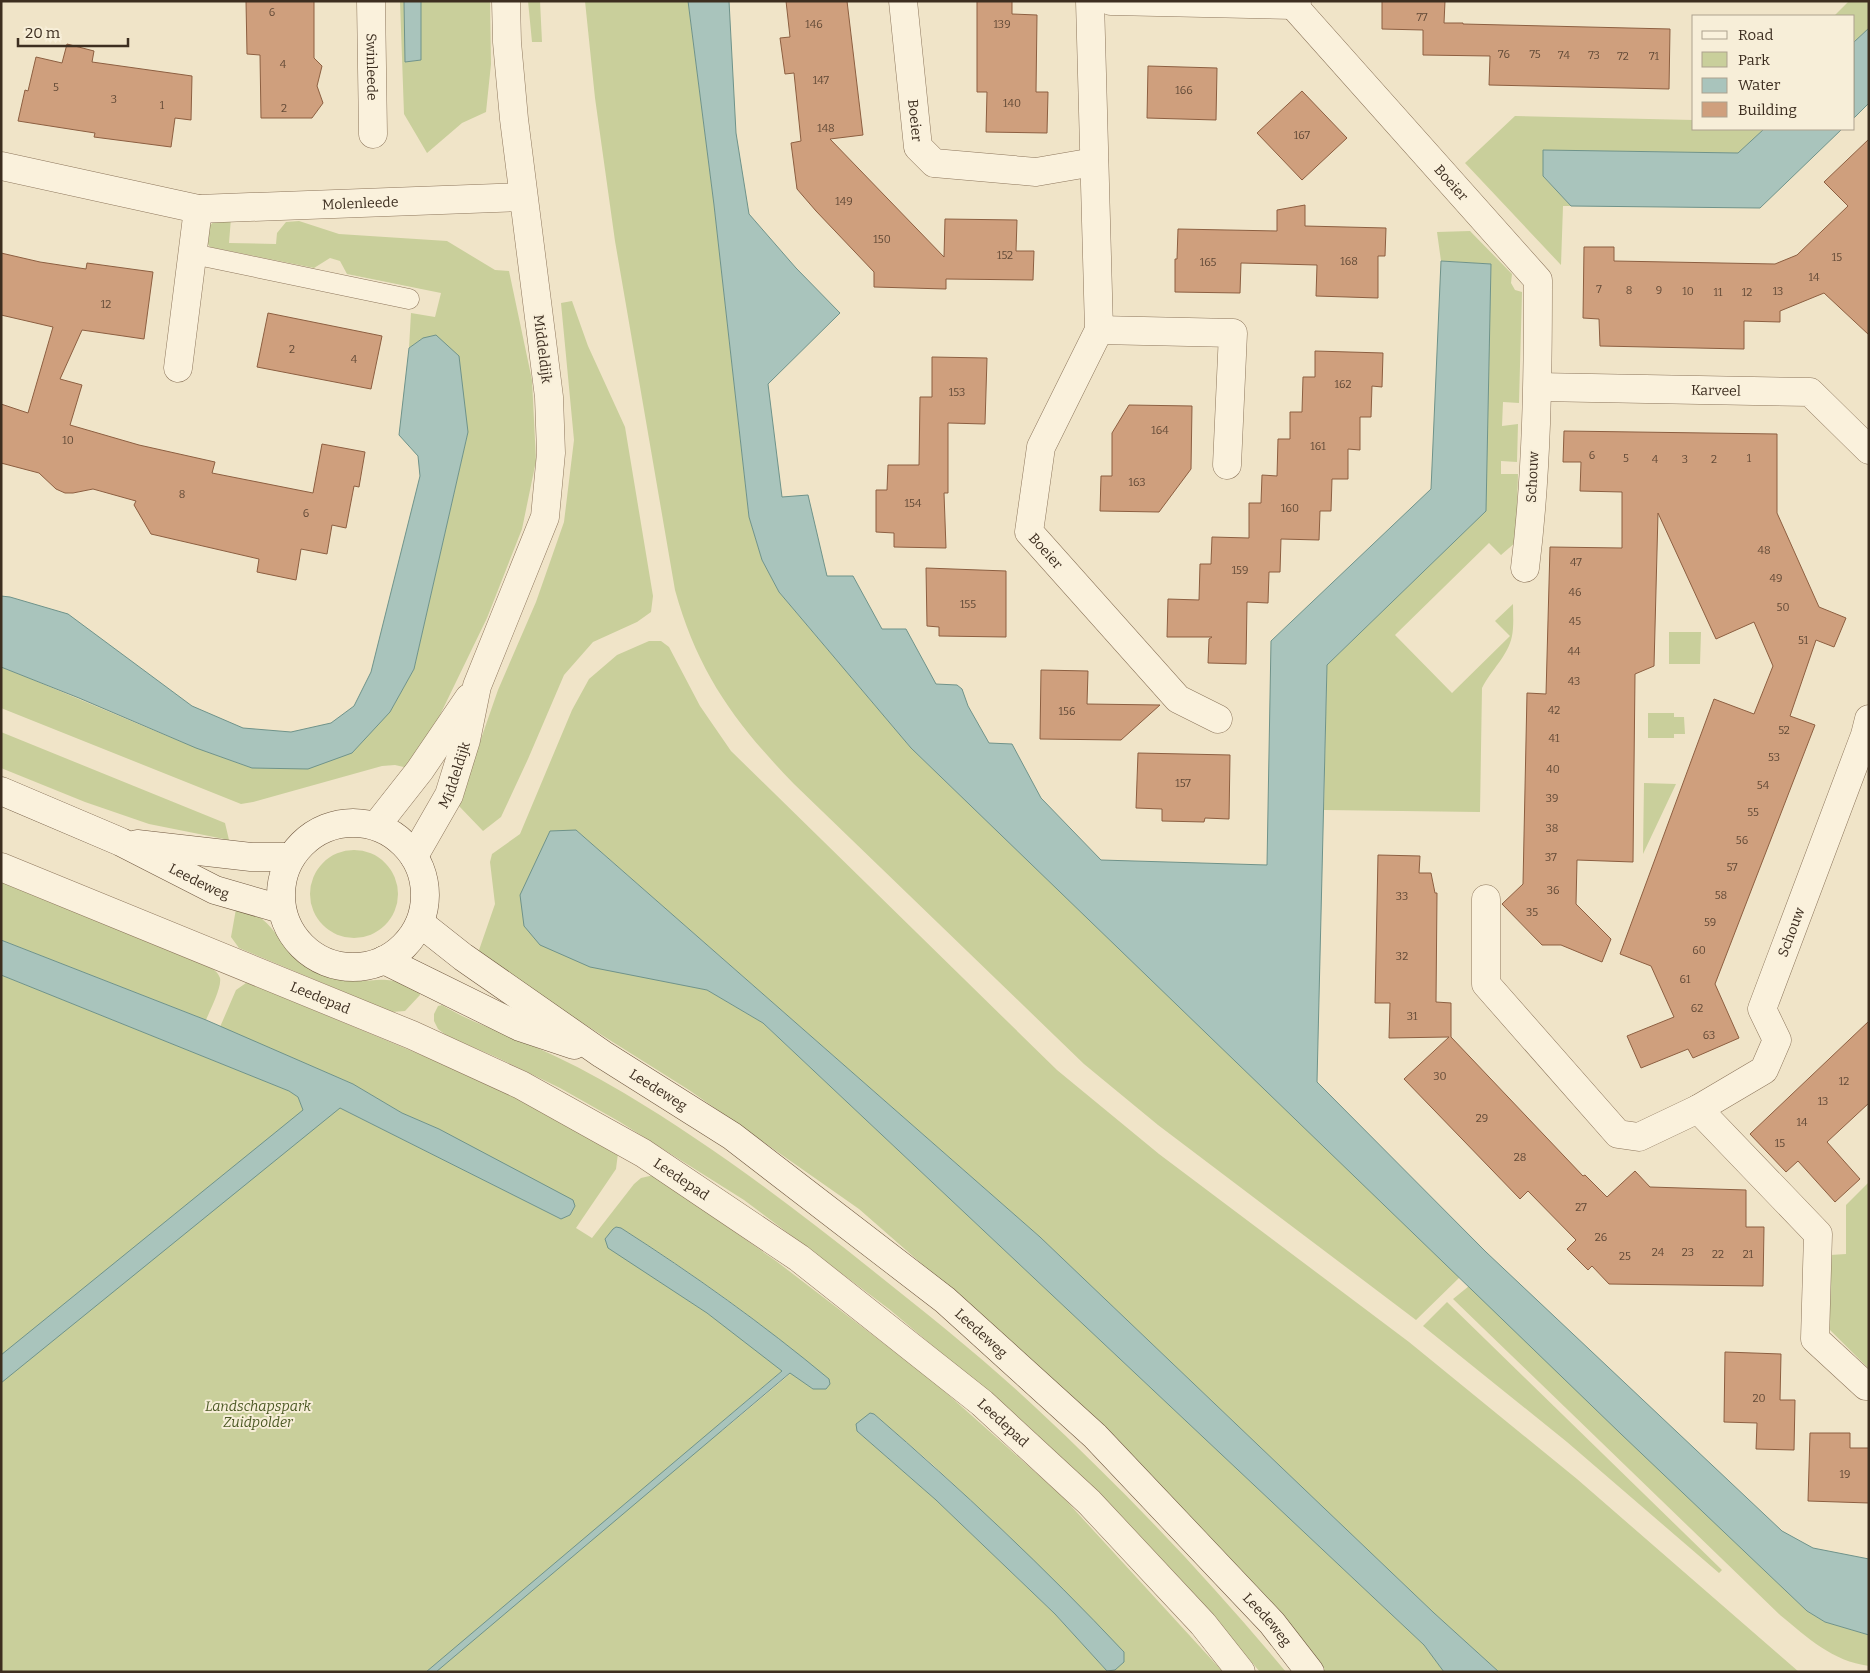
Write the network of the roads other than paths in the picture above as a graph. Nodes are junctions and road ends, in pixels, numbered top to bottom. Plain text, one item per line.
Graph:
1 (371, 1) edge
2 (506, 1) edge
3 (903, 1) edge
4 (1090, 1) edge
5 (1111, 1) edge
6 (1295, 3) edge
7 (373, 134) dead end
8 (1094, 162) junction
9 (1, 166) edge
10 (523, 197) junction
11 (198, 209) junction
12 (193, 254) junction
13 (409, 299) dead end
14 (1099, 330) junction
15 (178, 368) dead end
16 (1538, 387) junction
17 (1869, 450) edge
18 (1227, 465) dead end
19 (1525, 568) dead end
20 (477, 686) junction
21 (1218, 719) dead end
22 (1869, 719) edge
23 (1, 791) edge
24 (376, 826) junction
25 (121, 842) junction
26 (414, 856) junction
27 (290, 857) junction
28 (1, 866) edge
29 (1486, 899) dead end
30 (281, 909) junction
31 (420, 923) junction
32 (384, 960) junction
33 (602, 1054) junction
34 (1698, 1109) junction
35 (1869, 1386) edge
36 (1241, 1672) edge
37 (1310, 1672) edge

1 - 7 street, Swinleede
2 - 10 street, Middeldijk
3 - 8 street, Boeier
4 - 8 street, Boeier
5 - 6 street, Boeier
6 - 16 street, Boeier
8 - 14 street, Boeier
9 - 11 street, Molenleede
10 - 11 street, Molenleede
10 - 20 street, Middeldijk
11 - 12 street
12 - 13 lane
12 - 15 street
14 - 18 street
14 - 21 street, Boeier
16 - 17 street, Karveel
16 - 19 street, Schouw
20 - 24 street, Middeldijk
20 - 26 street, Middeldijk
22 - 34 street, Schouw
23 - 25 street, Leedeweg
24 - 26 street
24 - 27 street
25 - 27 street, Leedeweg
25 - 30 street, Leedeweg
26 - 31 street
27 - 30 street
28 - 36 street, Leedepad
29 - 34 street, Schouw
30 - 32 street
31 - 32 street
31 - 33 street, Leedeweg
32 - 33 street, Leedeweg
33 - 37 street, Leedeweg
34 - 35 street

